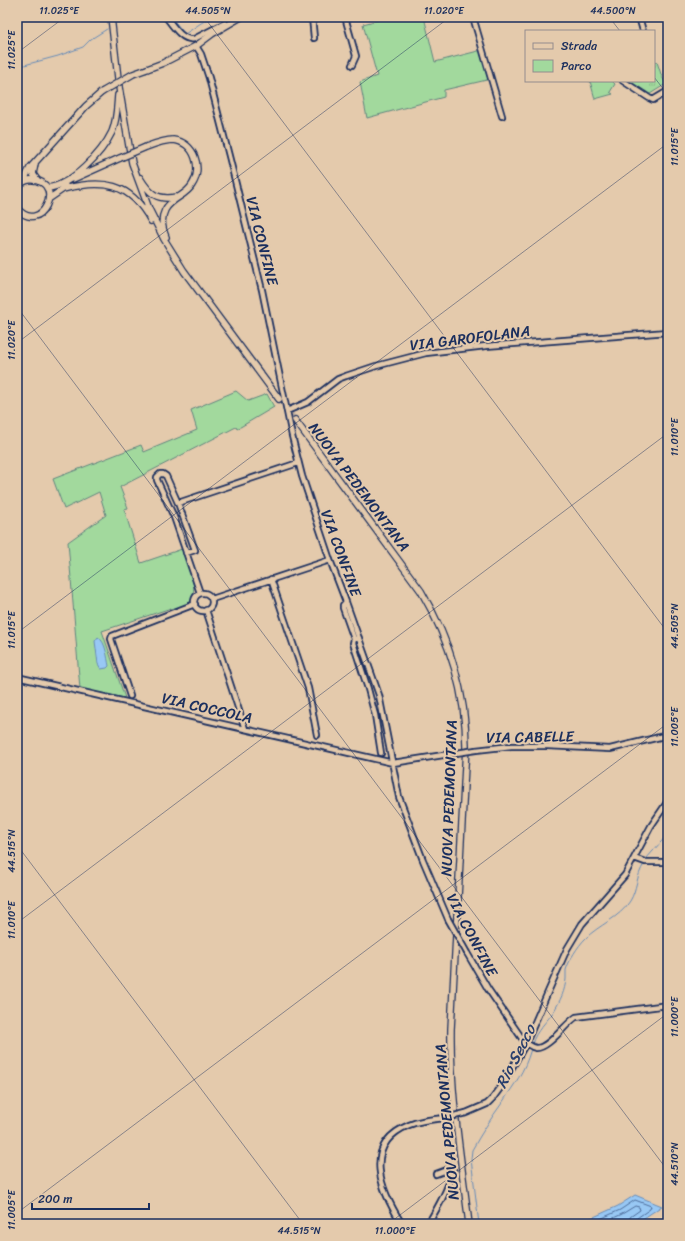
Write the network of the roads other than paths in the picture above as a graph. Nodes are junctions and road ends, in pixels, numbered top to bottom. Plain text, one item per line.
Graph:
1 (111, 17) edge
2 (166, 17) edge
3 (240, 17) edge
4 (312, 17) edge
5 (345, 17) edge
6 (473, 17) edge
7 (639, 17) edge
8 (643, 30) edge
9 (314, 38) dead end
10 (196, 46) junction
11 (352, 65) dead end
12 (624, 82) edge
13 (119, 87) junction
14 (668, 91) edge
15 (502, 116) dead end
16 (36, 162) junction
17 (132, 163) junction
18 (38, 181) junction
19 (23, 182) junction
20 (62, 186) junction
21 (17, 188) edge
22 (47, 188) junction
23 (178, 196) junction
24 (50, 198) junction
25 (17, 208) edge
26 (178, 262) junction
27 (215, 313) junction
28 (668, 332) edge
29 (279, 399) tunnel mouth
30 (287, 410) junction
31 (295, 420) tunnel mouth
32 (298, 463) junction
33 (178, 503) junction
34 (186, 553) junction
35 (330, 560) junction
36 (272, 579) junction
37 (200, 593) junction
38 (212, 599) junction
39 (195, 604) junction
40 (206, 610) junction
41 (357, 639) junction
42 (17, 677) edge
43 (130, 696) dead end
44 (384, 714) junction
45 (376, 715) junction
46 (245, 729) junction
47 (318, 735) dead end
48 (668, 735) edge
49 (381, 753) dead end
50 (391, 762) junction
51 (668, 802) edge
52 (634, 858) junction
53 (668, 862) edge
54 (668, 1005) edge
55 (527, 1044) junction
56 (436, 1174) dead end
57 (402, 1224) edge
58 (428, 1224) edge
59 (469, 1224) edge

1 - 13 main road
2 - 3 street
3 - 10 main road
4 - 9 street
5 - 11 street
6 - 15 street
7 - 8 street
10 - 16 main road, bridge
10 - 30 street, VIA CONFINE
12 - 14 street
13 - 17 main road
13 - 20 main road
16 - 18 main road
16 - 19 main road
17 - 23 main road
17 - 26 main road
18 - 19 main road
18 - 22 main road
19 - 21 main road
20 - 22 main road
20 - 23 main road, bridge
20 - 24 main road
20 - 26 main road
22 - 24 main road
23 - 27 main road
24 - 25 main road
26 - 27 main road
27 - 29 main road
28 - 30 street, VIA GAROFOLANA
30 - 32 street, VIA CONFINE
31 - 59 main road, NUOVA PEDEMONTANA
32 - 33 street
32 - 35 street, VIA CONFINE
33 - 34 street
33 - 34 street
34 - 37 street
35 - 36 street
35 - 41 street, VIA CONFINE
36 - 38 street
36 - 47 street
37 - 38 street
37 - 39 street
38 - 40 street
39 - 40 street
39 - 43 street
40 - 46 street
41 - 44 street, VIA CONFINE
41 - 45 street
42 - 46 street, VIA COCCOLA
44 - 45 street
44 - 50 street, VIA CONFINE
45 - 49 street
46 - 50 street, VIA COCCOLA
48 - 50 street, VIA CABELLE, bridge
50 - 55 street, VIA CONFINE, bridge
51 - 52 street
52 - 53 street
52 - 55 street
54 - 55 street
55 - 57 street, bridge
56 - 58 street

